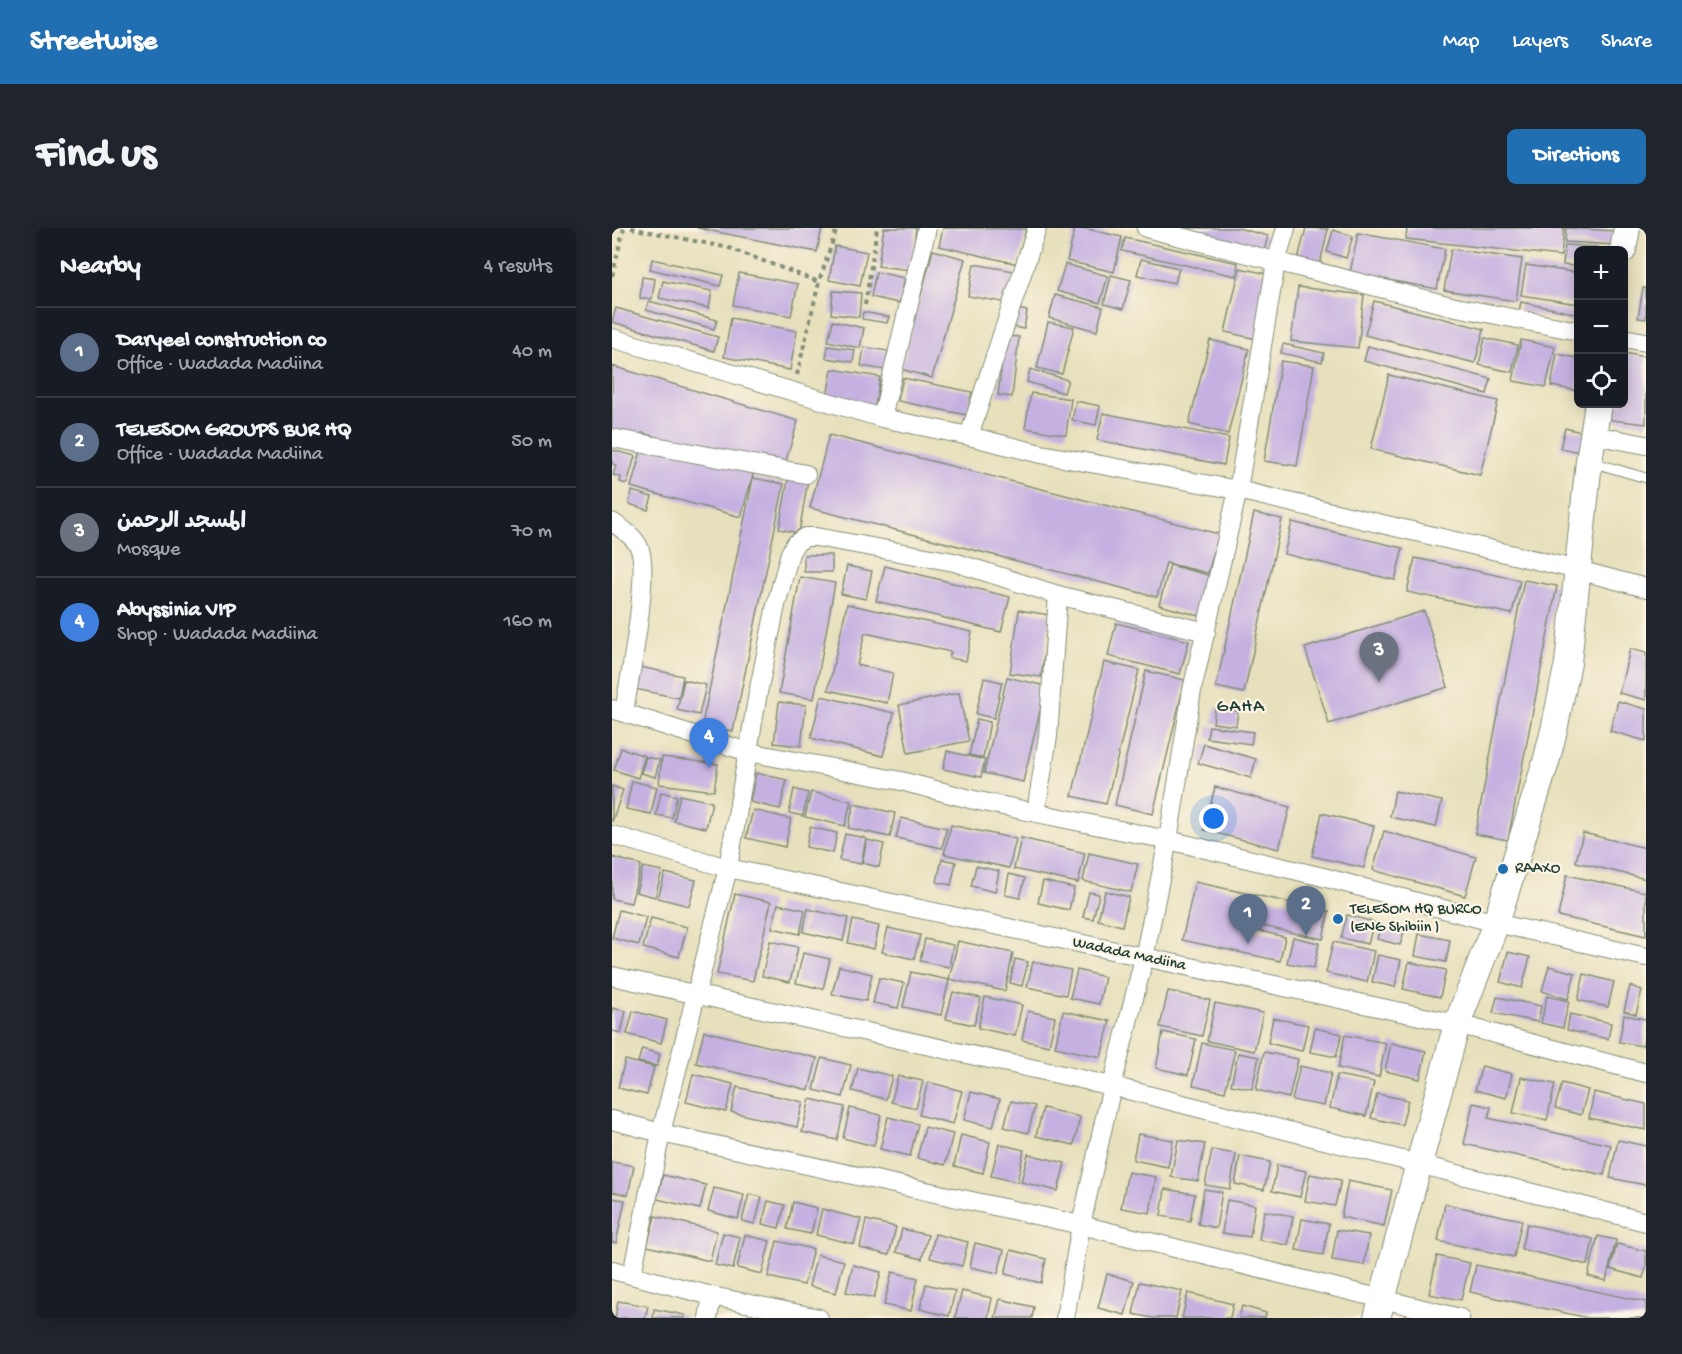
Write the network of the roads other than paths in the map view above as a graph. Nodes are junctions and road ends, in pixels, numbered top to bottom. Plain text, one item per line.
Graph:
1 (927, 228) edge
2 (1037, 228) edge
3 (1146, 228) edge
4 (1286, 228) edge
5 (1627, 228) edge
6 (1624, 246) edge
7 (1276, 262) junction
8 (1574, 330) edge
9 (612, 338) edge
10 (1628, 339) edge
11 (1646, 342) edge
12 (1597, 408) edge
13 (882, 418) junction
14 (1594, 435) junction
15 (969, 436) junction
16 (612, 438) edge
17 (1646, 445) edge
18 (1589, 461) junction
19 (806, 474) dead end
20 (1646, 478) edge
21 (1238, 490) junction
22 (612, 522) edge
23 (1578, 570) junction
24 (1646, 588) edge
25 (1058, 595) junction
26 (1206, 632) junction
27 (618, 711) edge
28 (748, 752) junction
29 (1036, 812) junction
30 (612, 835) edge
31 (1168, 840) junction
32 (728, 868) junction
33 (1496, 923) junction
34 (1646, 957) edge
35 (1144, 958) junction
36 (612, 976) edge
37 (696, 994) junction
38 (1457, 1024) junction
39 (1646, 1074) edge
40 (1112, 1086) junction
41 (612, 1120) edge
42 (661, 1133) junction
43 (1418, 1163) junction
44 (1646, 1222) edge
45 (1081, 1224) junction
46 (612, 1270) edge
47 (632, 1274) junction
48 (712, 1296) junction
49 (1379, 1309) edge
50 (708, 1318) edge
51 (819, 1318) edge
52 (1065, 1318) edge
53 (1460, 1318) edge

1 - 13 street
2 - 15 street
3 - 7 street
4 - 7 street
5 - 6 street
7 - 8 street
7 - 21 street
9 - 13 street
10 - 11 street
12 - 14 street
13 - 15 street
14 - 17 street
14 - 18 street
15 - 21 street
16 - 19 street
18 - 20 lane
18 - 23 street
21 - 23 street
21 - 26 street
22 - 27 street
23 - 24 street
23 - 33 street
25 - 26 street
25 - 28 street
25 - 29 street
26 - 31 street
27 - 28 street
28 - 29 street
28 - 32 street
29 - 31 street
30 - 32 street, Wadada Madiina
31 - 33 street
31 - 35 street
32 - 35 street, Wadada Madiina
32 - 37 street
33 - 34 street
33 - 38 street
35 - 38 street, Wadada Madiina
35 - 40 street
36 - 37 street
37 - 40 street
37 - 42 street
38 - 39 street, Wadada Madiina
38 - 43 street
40 - 43 street
40 - 45 street
41 - 42 street
42 - 45 street
42 - 47 street
43 - 44 street
43 - 49 street
45 - 49 street
45 - 52 street
46 - 47 street
47 - 48 street
48 - 50 street
48 - 51 street
49 - 53 street

